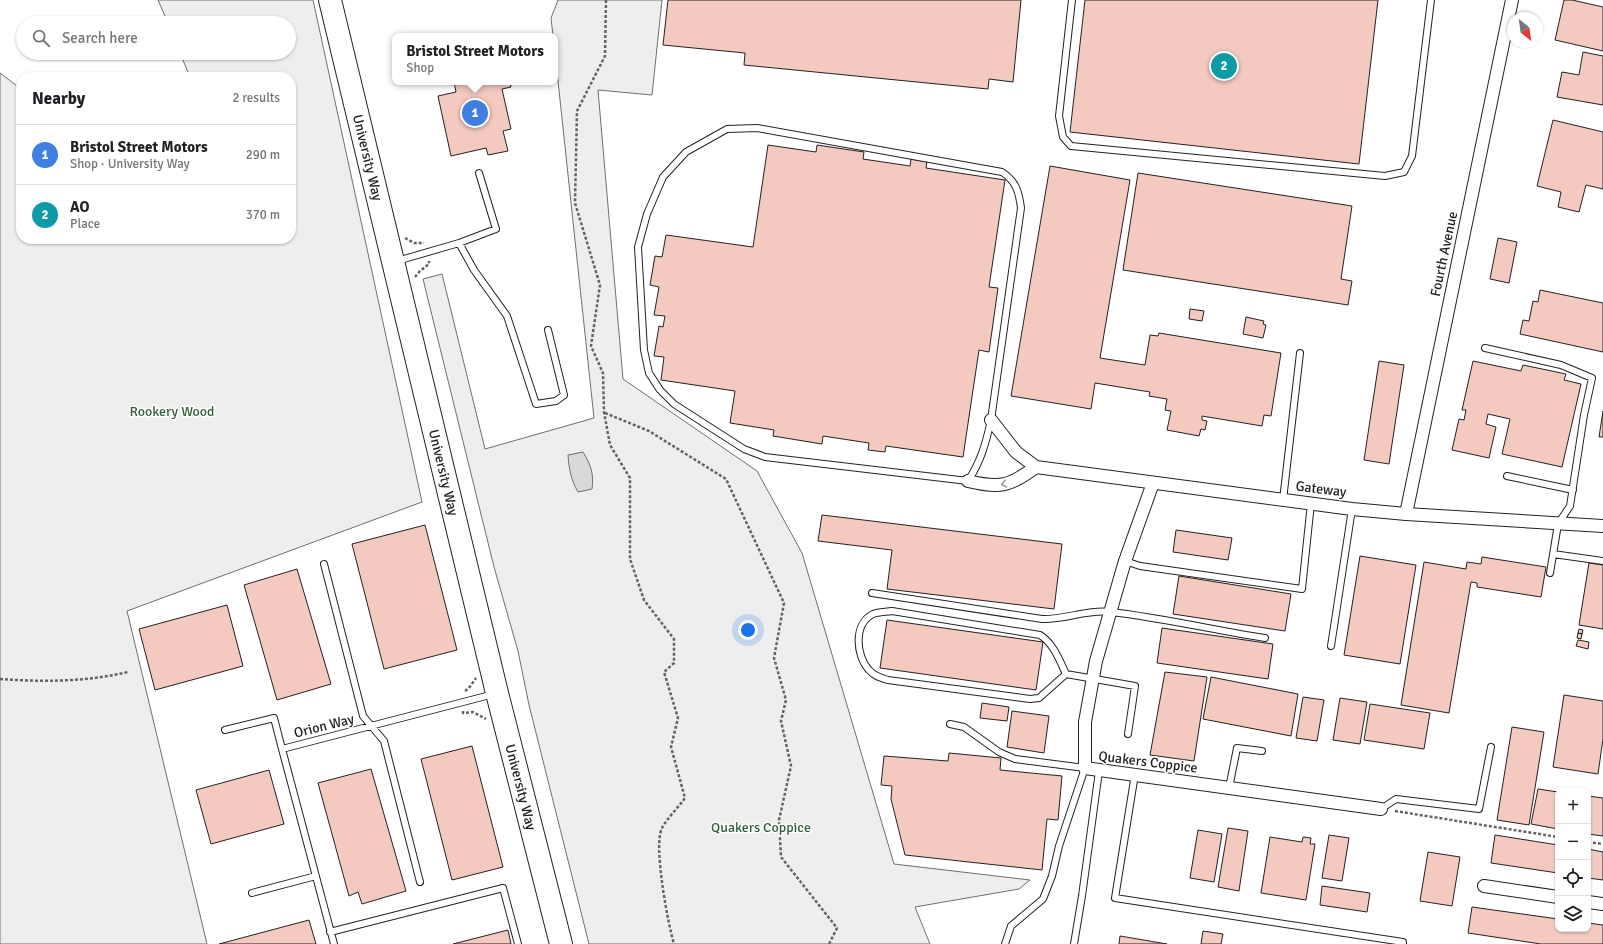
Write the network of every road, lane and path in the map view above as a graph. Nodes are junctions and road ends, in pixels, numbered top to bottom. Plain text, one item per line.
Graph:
1 (330, 0) edge
2 (606, 0) edge
3 (1072, 0) edge
4 (1431, 0) edge
5 (1512, 0) edge
6 (479, 173) dead end
7 (459, 243) junction
8 (393, 262) junction
9 (548, 330) dead end
10 (1485, 348) dead end
11 (1300, 353) dead end
12 (604, 412) junction
13 (991, 420) junction
14 (1036, 468) junction
15 (1507, 476) dead end
16 (968, 481) junction
17 (1153, 483) junction
18 (1573, 490) junction
19 (1283, 500) junction
20 (1311, 503) junction
21 (1352, 509) junction
22 (1406, 514) junction
23 (1558, 524) junction
24 (1603, 526) edge
25 (1553, 554) junction
26 (1125, 561) junction
27 (1603, 561) edge
28 (324, 564) dead end
29 (1550, 573) dead end
30 (872, 592) dead end
31 (1110, 612) junction
32 (1265, 638) dead end
33 (1331, 646) dead end
34 (128, 672) dead end
35 (1066, 674) junction
36 (1092, 679) junction
37 (0, 680) edge
38 (498, 693) junction
39 (950, 724) dead end
40 (372, 727) junction
41 (225, 730) dead end
42 (1128, 734) dead end
43 (1491, 747) dead end
44 (282, 749) junction
45 (1262, 751) dead end
46 (1085, 768) junction
47 (1099, 771) junction
48 (1135, 774) junction
49 (1229, 788) junction
50 (1381, 809) junction
51 (1555, 837) edge
52 (1591, 842) edge
53 (1603, 844) edge
54 (316, 876) junction
55 (420, 882) dead end
56 (1484, 886) dead end
57 (252, 893) dead end
58 (1555, 897) edge
59 (1591, 902) edge
60 (1603, 904) edge
61 (330, 932) junction
62 (334, 944) edge
63 (518, 944) edge
64 (562, 944) edge
65 (674, 944) edge
66 (829, 944) edge
67 (1005, 944) edge
68 (1074, 944) edge
69 (1403, 944) edge

1 - 8 highway, University Way
2 - 12 path
3 - 4 lane
5 - 22 street, Fourth Avenue
6 - 7 lane
7 - 8 lane
7 - 9 lane
8 - 38 highway, University Way
10 - 18 lane
11 - 19 lane
12 - 65 path
12 - 66 path
13 - 14 street
13 - 16 lane
13 - 16 lane
14 -> 16 street
14 - 17 street, Gateway
15 - 18 lane
17 - 19 street, Gateway
17 - 26 street, Quakers Coppice
18 - 23 lane
19 - 20 street, Gateway
20 - 21 street, Gateway
20 - 26 lane
21 - 22 street, Gateway
21 - 33 lane
22 - 23 street, Gateway
23 - 24 street, Gateway
23 - 25 lane
25 - 27 lane
25 - 29 lane
26 - 31 street, Quakers Coppice
28 - 40 lane
30 - 31 lane
31 - 32 lane
31 - 36 street, Quakers Coppice
34 - 37 path
35 - 35 lane
35 - 36 lane
36 - 42 lane
36 - 46 street, Quakers Coppice
38 - 40 lane, Orion Way
38 - 64 highway, University Way
39 - 46 lane
40 - 44 lane, Orion Way
40 - 55 lane
41 - 44 lane
43 - 50 lane
44 - 54 lane, Orion Way
45 - 49 lane
46 - 47 street, Quakers Coppice
46 - 67 lane
47 - 48 street, Quakers Coppice
47 - 68 lane
48 - 49 street, Quakers Coppice
48 - 69 lane
49 - 50 street, Quakers Coppice
50 - 51 path
52 - 53 path
54 - 57 lane
54 - 61 lane, Orion Way
56 - 58 street
59 - 60 street
61 - 62 lane, Orion Way
61 - 63 lane

